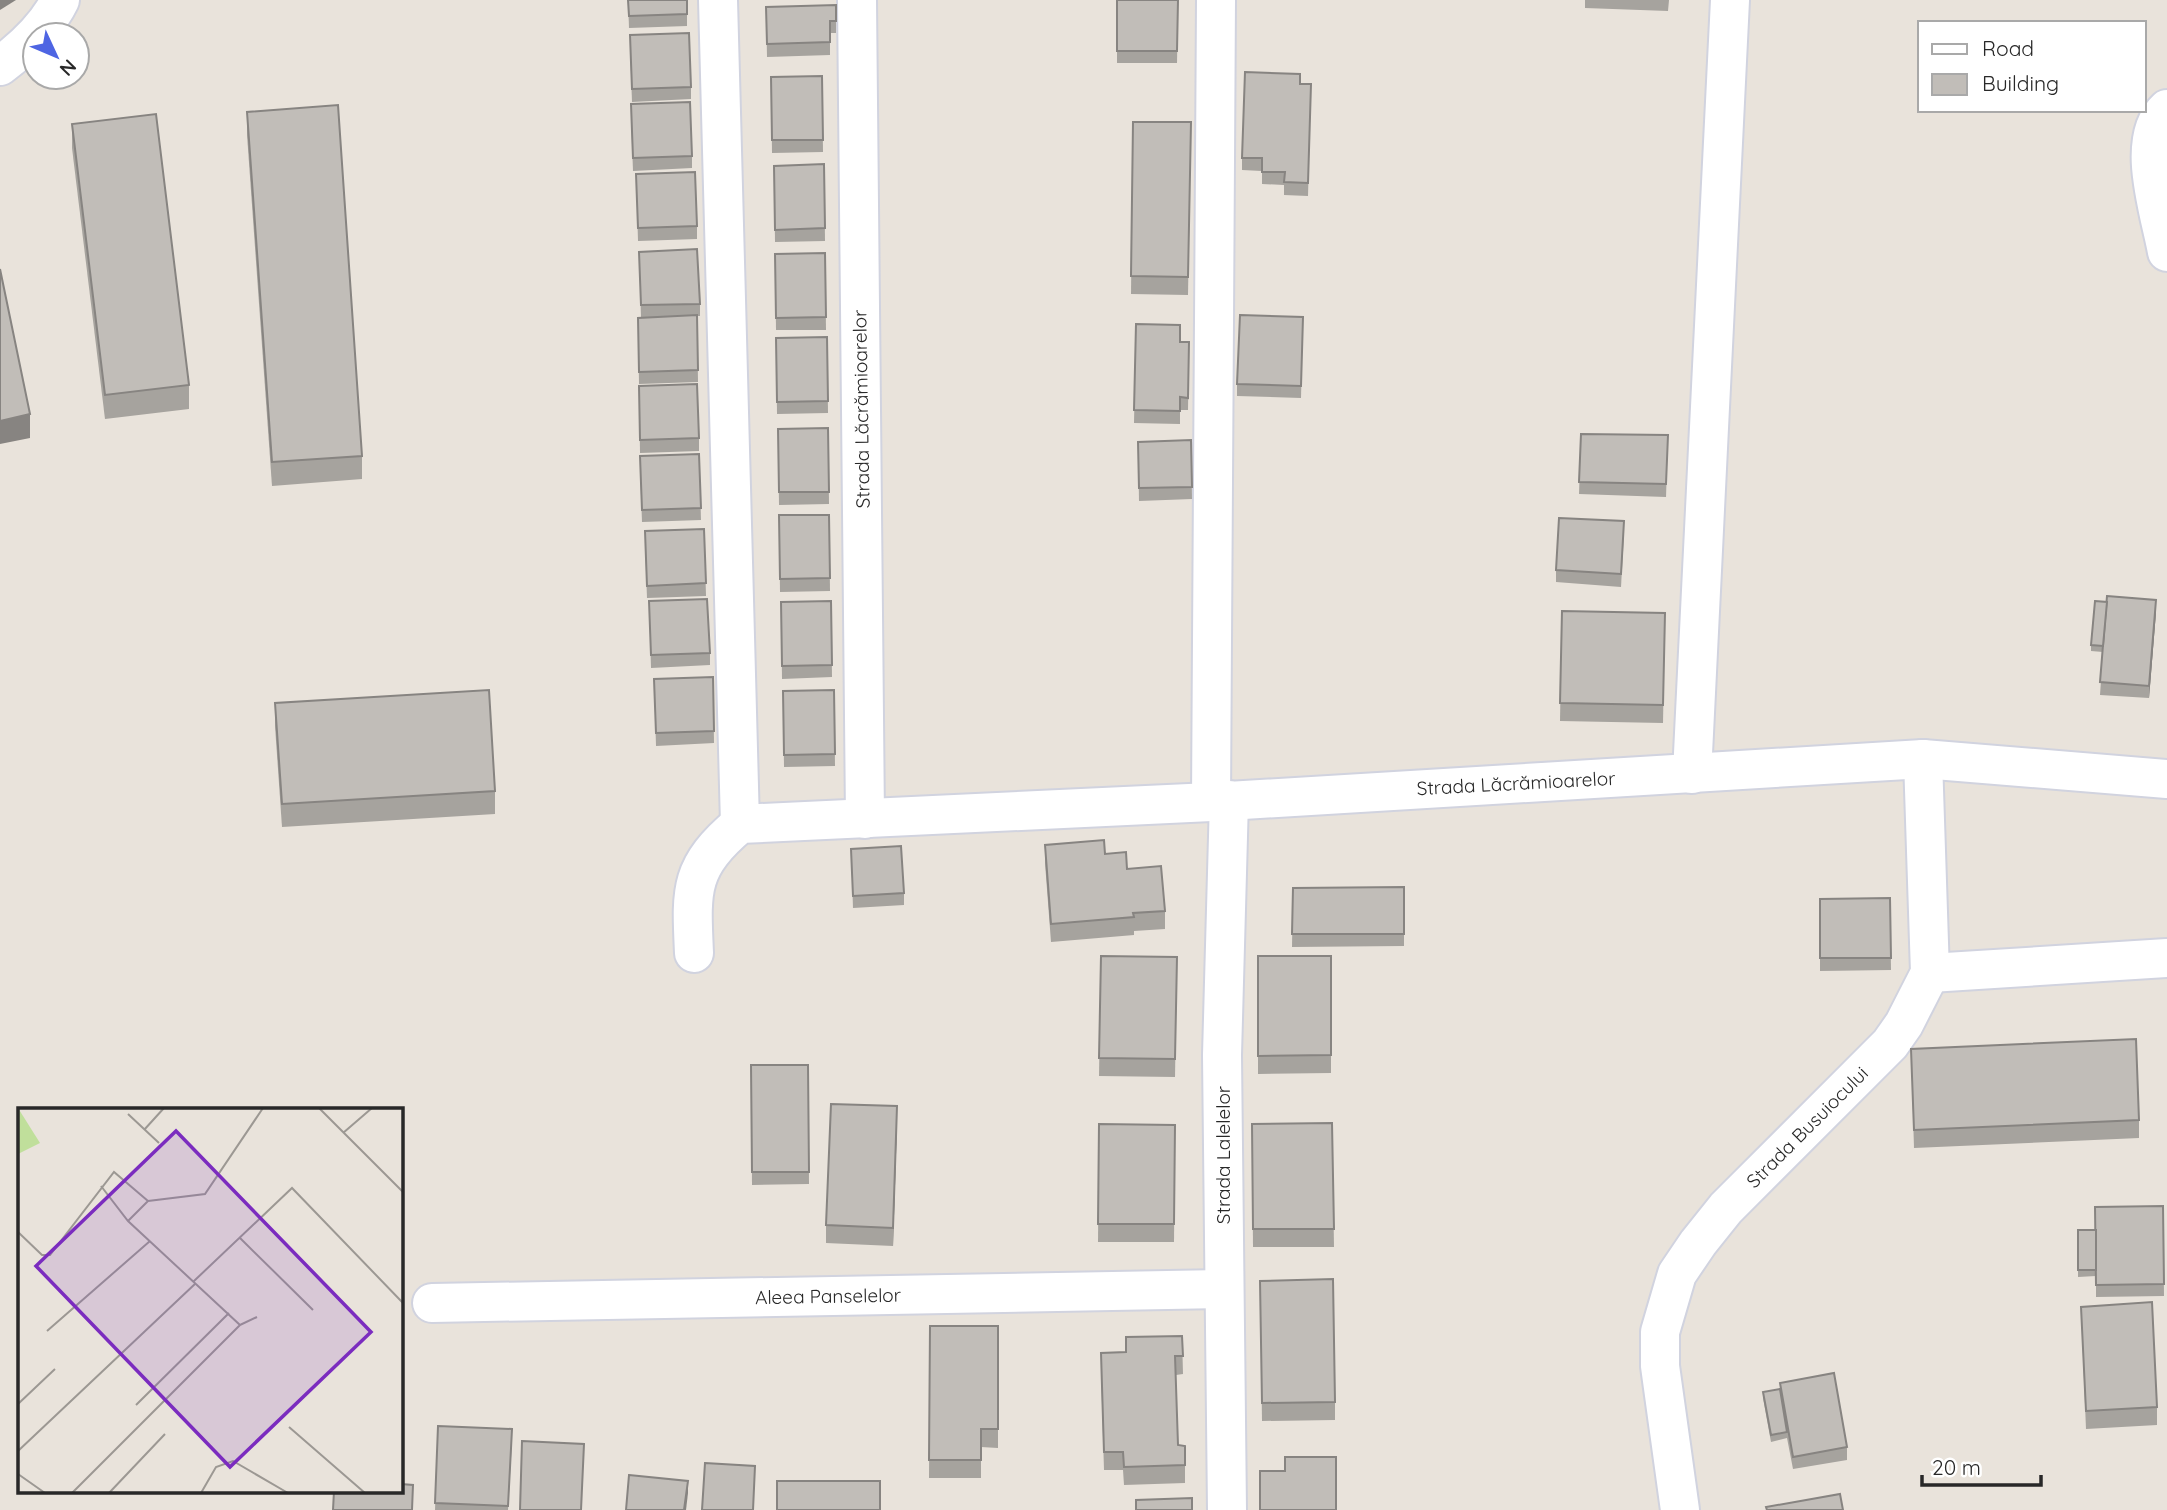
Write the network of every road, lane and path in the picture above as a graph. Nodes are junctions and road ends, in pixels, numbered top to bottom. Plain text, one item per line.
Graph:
1 (60, 0) edge
2 (718, 0) edge
3 (857, 0) edge
4 (1216, 0) edge
5 (1730, 0) edge
6 (0, 66) edge
7 (2167, 109) edge
8 (2167, 252) edge
9 (1923, 759) junction
10 (1692, 774) junction
11 (2167, 779) edge
12 (1220, 801) junction
13 (865, 819) junction
14 (740, 824) junction
15 (694, 953) dead end
16 (2167, 958) edge
17 (1930, 973) junction
18 (1223, 1289) junction
19 (432, 1303) dead end
20 (1227, 1510) edge
21 (1680, 1510) edge

1 - 6 street
2 - 14 street
3 - 13 street, Strada Lăcrămioarelor
4 - 12 street, Strada Lalelelor
5 - 10 street
7 - 8 street
9 - 10 street, Strada Lăcrămioarelor
9 - 11 street, Strada Lăcrămioarelor
9 - 17 street
10 - 12 street, Strada Lăcrămioarelor
12 - 13 street, Strada Lăcrămioarelor
12 - 18 street, Strada Lalelelor
13 - 14 street, Strada Lăcrămioarelor
14 - 15 street
16 - 17 street
17 - 21 street, Strada Busuiocului
18 - 19 street, Aleea Panselelor
18 - 20 street, Strada Lalelelor

